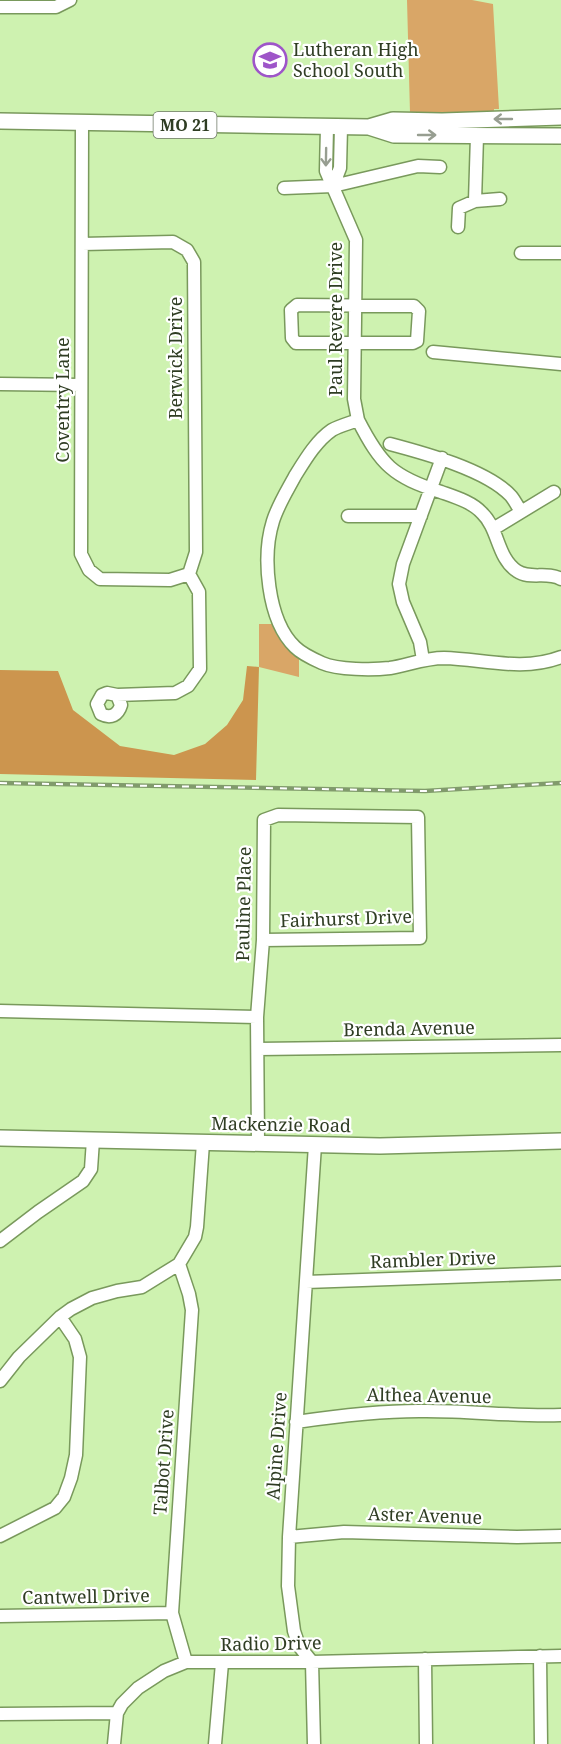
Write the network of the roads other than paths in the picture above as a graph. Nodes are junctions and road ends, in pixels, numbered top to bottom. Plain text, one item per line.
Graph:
1 (70, 0) edge
2 (0, 7) edge
3 (561, 117) edge
4 (0, 121) edge
5 (82, 123) junction
6 (334, 127) junction
7 (369, 127) junction
8 (477, 136) junction
9 (561, 136) edge
10 (440, 167) dead end
11 (333, 186) junction
12 (284, 188) dead end
13 (500, 199) dead end
14 (475, 201) junction
15 (458, 227) dead end
16 (82, 244) junction
17 (521, 253) dead end
18 (561, 253) edge
19 (356, 307) junction
20 (354, 342) junction
21 (433, 352) dead end
22 (561, 364) edge
23 (0, 384) edge
24 (81, 385) junction
25 (358, 420) junction
26 (390, 444) dead end
27 (442, 458) junction
28 (431, 489) junction
29 (554, 492) dead end
30 (521, 512) junction
31 (348, 516) dead end
32 (421, 516) junction
33 (493, 529) junction
34 (189, 574) junction
35 (561, 579) edge
36 (561, 657) edge
37 (423, 660) junction
38 (117, 695) dead end
39 (418, 817) joint
40 (263, 940) junction
41 (0, 1011) edge
42 (257, 1017) junction
43 (561, 1045) edge
44 (258, 1049) junction
45 (0, 1138) edge
46 (93, 1140) junction
47 (561, 1141) edge
48 (203, 1143) junction
49 (258, 1144) junction
50 (315, 1145) junction
51 (0, 1241) edge
52 (179, 1264) junction
53 (561, 1273) edge
54 (306, 1282) junction
55 (60, 1317) junction
56 (0, 1381) edge
57 (561, 1415) edge
58 (296, 1422) junction
59 (0, 1536) edge
60 (561, 1536) edge
61 (289, 1537) junction
62 (172, 1613) junction
63 (0, 1616) edge
64 (540, 1656) junction
65 (561, 1656) edge
66 (425, 1659) junction
67 (186, 1662) junction
68 (312, 1662) junction
69 (222, 1664) junction
70 (117, 1713) junction
71 (0, 1714) edge
72 (114, 1744) edge
73 (215, 1744) edge
74 (314, 1744) edge
75 (426, 1744) edge
76 (542, 1744) edge

1 - 2 street
3 -> 7 main road, MO 21
4 - 5 main road, MO 21
5 - 6 main road, MO 21
5 - 16 street, Coventry Lane
6 - 7 main road, MO 21
6 - 11 street, Paul Revere Drive
7 -> 8 main road, MO 21
8 - 9 main road, MO 21
8 - 14 street
10 - 11 street
11 - 12 street
11 - 19 street, Paul Revere Drive
13 - 14 street
14 - 15 street
16 - 24 street, Coventry Lane
16 - 34 street, Berwick Drive
17 - 18 street
19 - 20 street, Paul Revere Drive
19 - 20 street
19 - 20 street
20 - 25 street, Paul Revere Drive
21 - 22 street
23 - 24 street
24 - 34 street, Coventry Lane
25 - 28 street, Paul Revere Drive
25 - 37 street, Paul Revere Drive
26 - 27 street
27 - 28 street
27 - 30 street
28 - 32 street
28 - 33 street, Paul Revere Drive
29 - 30 street
30 - 33 street
31 - 32 street
32 - 37 street
33 - 35 street, Paul Revere Drive
34 - 38 street
36 - 37 street, Paul Revere Drive
39 - 40 street, Pauline Place
39 - 40 street, Fairhurst Drive
40 - 42 street, Pauline Place
41 - 42 street
42 - 44 street, Pauline Place
43 - 44 street, Brenda Avenue
44 - 49 street, Pauline Place
45 - 46 main road, Mackenzie Road
46 - 48 main road, Mackenzie Road
46 - 51 street
47 - 50 main road, Mackenzie Road
48 - 49 main road, Mackenzie Road
48 - 52 street
49 - 50 main road, Mackenzie Road
50 - 54 street, Alpine Drive
52 - 55 street
52 - 62 street, Talbot Drive
53 - 54 street, Rambler Drive
54 - 58 street, Alpine Drive
55 - 56 street
55 - 59 street
57 - 58 street, Althea Avenue
58 - 61 street, Alpine Drive
60 - 61 street, Aster Avenue
61 - 68 street, Alpine Drive
62 - 63 street, Cantwell Drive
62 - 67 street, Talbot Drive
64 - 65 street, Radio Drive
64 - 66 street, Radio Drive
64 - 76 street
66 - 68 street, Radio Drive
66 - 75 street
67 - 69 street, Radio Drive
67 - 70 street, Radio Drive
68 - 69 street, Radio Drive
68 - 74 street
69 - 73 street
70 - 71 street
70 - 72 street

